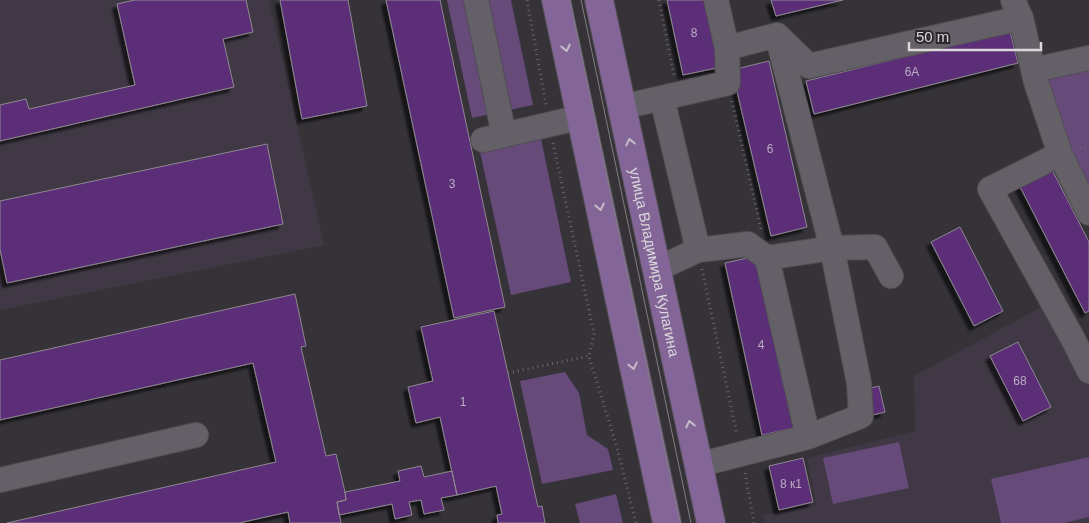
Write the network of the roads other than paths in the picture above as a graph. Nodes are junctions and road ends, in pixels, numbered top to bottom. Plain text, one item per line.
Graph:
1 (476, 0) edge
2 (556, 0) edge
3 (599, 0) edge
4 (716, 0) edge
5 (1017, 9) edge
6 (777, 35) junction
7 (727, 48) junction
8 (1089, 58) edge
9 (1033, 70) junction
10 (662, 98) junction
11 (622, 107) junction
12 (581, 117) junction
13 (1060, 154) junction
14 (1089, 212) edge
15 (832, 248) junction
16 (698, 250) junction
17 (767, 258) junction
18 (657, 269) junction
19 (890, 276) dead end
20 (1081, 335) edge
21 (1089, 372) edge
22 (196, 436) dead end
23 (808, 437) junction
24 (698, 465) junction
25 (0, 480) edge
26 (667, 523) edge
27 (711, 523) edge

1 - 12 lane
2 -> 12 main road
3 - 11 main road, улица Владимира Кулагина
4 - 7 lane
5 - 6 lane
5 - 9 lane
6 - 7 lane
6 - 15 lane
7 - 10 lane
8 - 9 lane
9 - 13 lane
10 - 11 lane
10 - 16 lane
18 -> 11 main road, улица Владимира Кулагина
12 -> 26 main road
13 - 14 lane
13 - 20 lane
15 - 17 lane
15 - 19 lane
15 - 23 lane
16 - 17 lane
16 - 18 lane
17 - 23 lane
24 -> 18 main road, улица Владимира Кулагина
20 - 21 lane
22 - 25 lane
23 - 24 lane
24 - 27 main road, улица Владимира Кулагина

